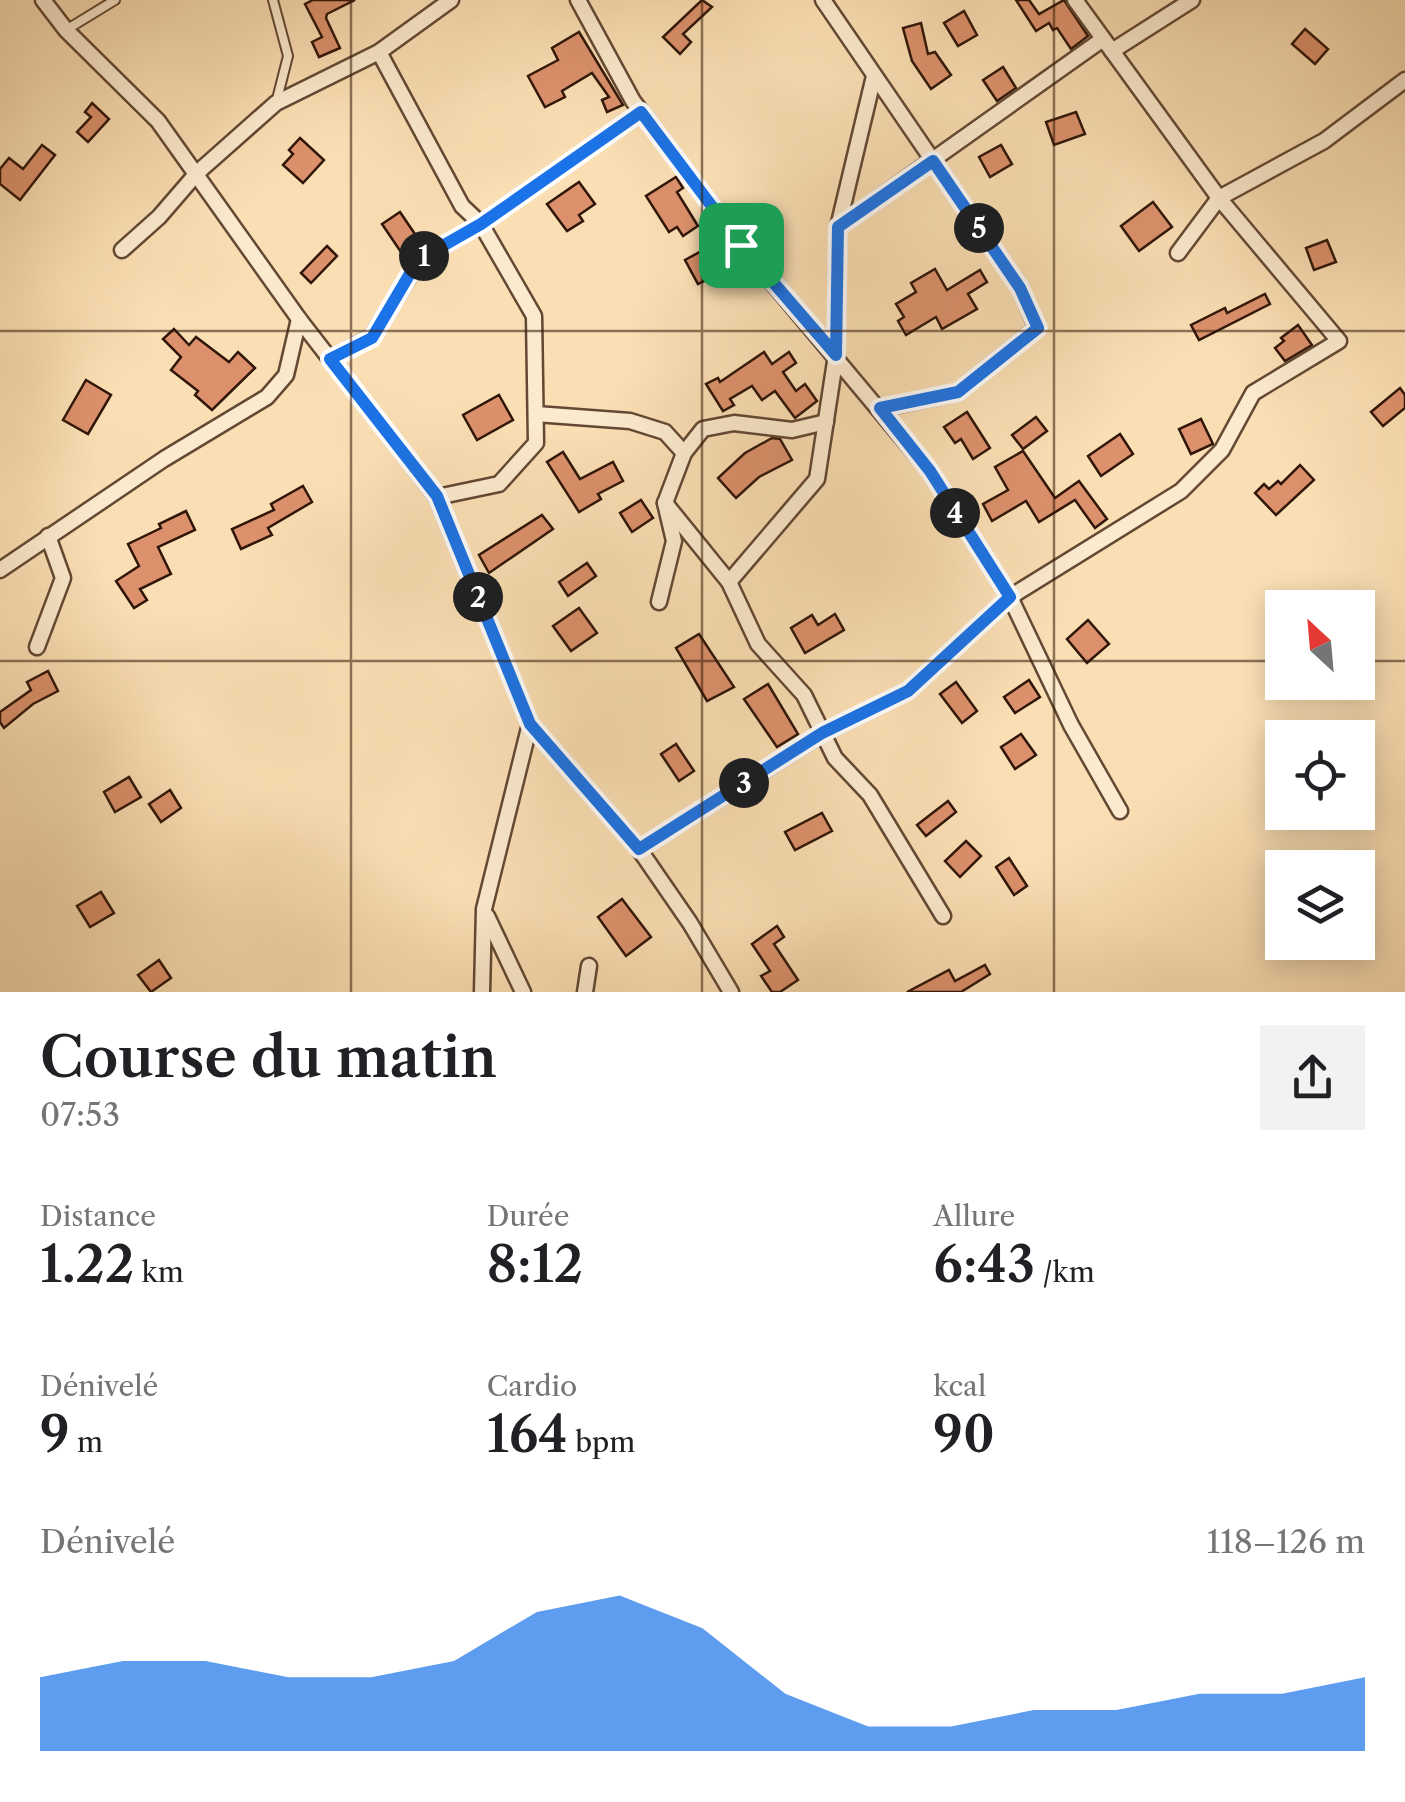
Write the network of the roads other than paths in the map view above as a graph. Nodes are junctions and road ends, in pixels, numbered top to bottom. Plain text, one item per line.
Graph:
1 (43, 0) edge
2 (115, 0) edge
3 (273, 0) edge
4 (451, 0) edge
5 (578, 0) edge
6 (823, 0) edge
7 (1075, 0) edge
8 (1192, 0) edge
9 (66, 30) junction
10 (1108, 45) junction
11 (378, 52) junction
12 (874, 76) junction
13 (1405, 80) edge
14 (276, 103) junction
15 (641, 112) junction
16 (933, 161) junction
17 (197, 173) junction
18 (1219, 198) junction
19 (481, 224) junction
20 (838, 227) junction
21 (122, 250) dead end
22 (1178, 253) dead end
23 (299, 320) junction
24 (836, 355) junction
25 (330, 359) junction
26 (880, 408) junction
27 (536, 414) junction
28 (826, 422) junction
29 (684, 454) junction
30 (437, 496) junction
31 (665, 503) junction
32 (48, 536) junction
33 (0, 570) edge
34 (729, 582) junction
35 (1010, 597) junction
36 (658, 602) dead end
37 (37, 646) dead end
38 (530, 724) junction
39 (822, 733) junction
40 (1120, 811) dead end
41 (639, 849) junction
42 (484, 909) junction
43 (944, 916) dead end
44 (590, 966) dead end
45 (482, 992) edge
46 (522, 992) edge
47 (585, 992) edge
48 (731, 992) edge

1 - 9 street
2 - 9 lane
3 - 14 lane
4 - 11 street
5 - 15 street
6 - 12 street
7 - 10 street
8 - 10 street
9 - 17 street
10 - 16 street
10 - 18 street
11 - 14 street
11 - 19 street
12 - 16 street
12 - 20 street
13 - 18 street
14 - 17 street
15 - 19 street
15 - 24 street
16 - 20 street
16 - 26 street
17 - 21 street
17 - 23 street
18 - 22 street
18 - 35 street
19 - 25 street
19 - 27 street
20 - 24 street
23 - 25 street
23 - 32 street
24 - 26 street
24 - 28 street
25 - 30 street
26 - 35 street
27 - 29 street
27 - 30 street
28 - 29 street
28 - 34 street
29 - 31 street
30 - 38 street
31 - 34 street
31 - 36 street
32 - 33 street
32 - 37 street
34 - 39 street
35 - 39 street
35 - 40 street
38 - 41 street
38 - 42 street
39 - 41 street
39 - 43 street
41 - 48 street
42 - 45 street
42 - 46 street
44 - 47 street

